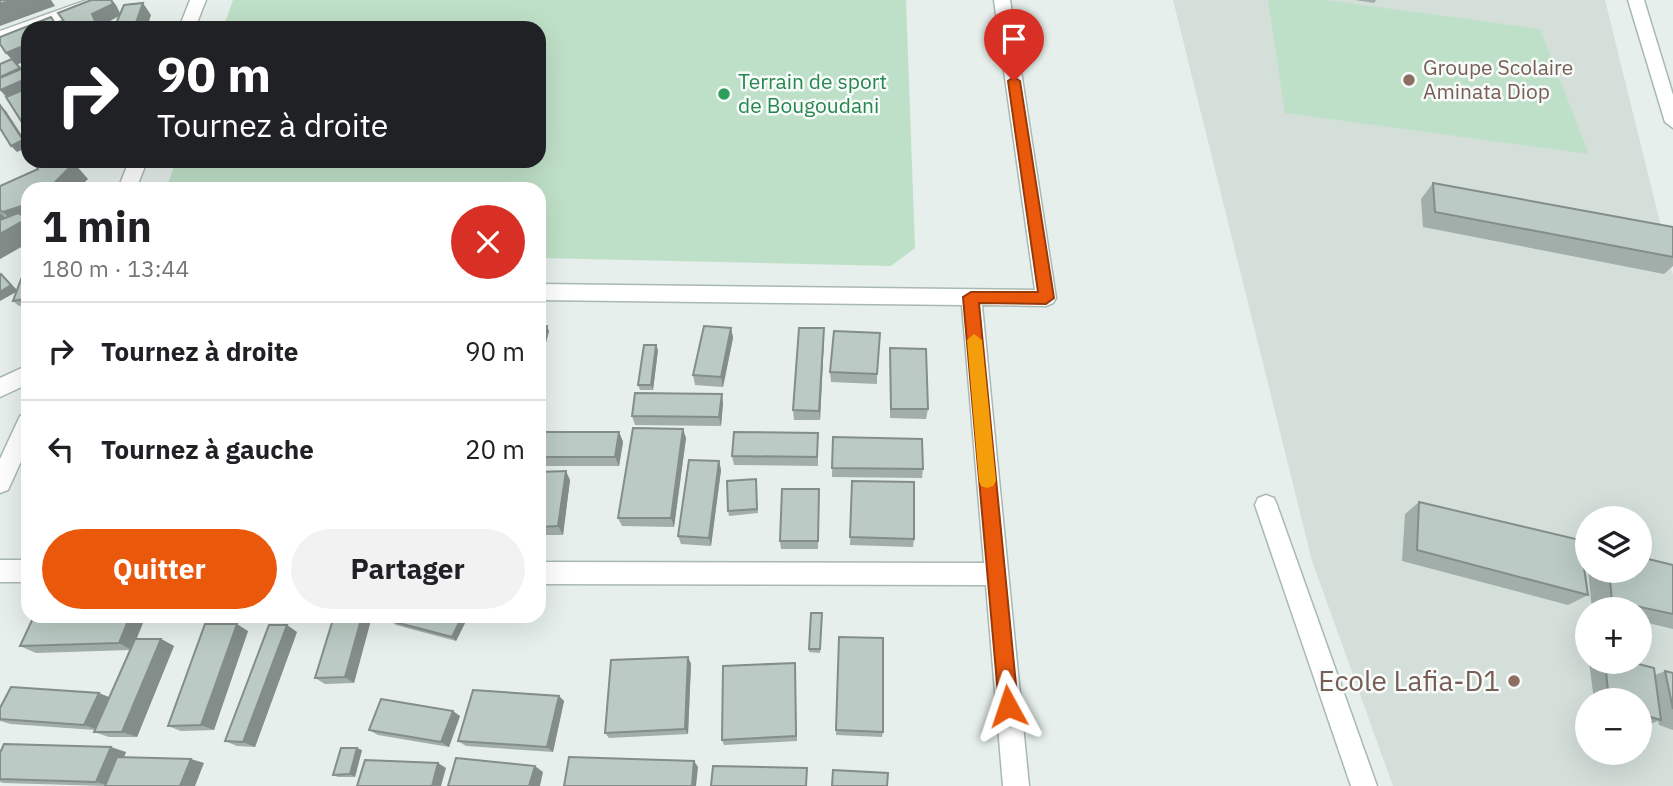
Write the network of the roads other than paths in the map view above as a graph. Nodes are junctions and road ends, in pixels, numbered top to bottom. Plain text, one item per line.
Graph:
1 (100, 0) edge
2 (198, 0) edge
3 (1002, 0) edge
4 (1636, 0) edge
5 (43, 21) edge
6 (190, 21) edge
7 (21, 29) edge
8 (0, 37) edge
9 (1673, 122) edge
10 (546, 292) edge
11 (971, 297) junction
12 (21, 378) edge
13 (0, 388) edge
14 (21, 437) edge
15 (0, 483) edge
16 (1266, 505) dead end
17 (0, 571) edge
18 (21, 571) edge
19 (546, 572) edge
20 (996, 574) junction
21 (1016, 786) edge
22 (1364, 786) edge

1 - 5 street
2 - 6 street
3 - 11 street
4 - 9 street
7 - 8 street
10 - 11 street
11 - 20 street
12 - 13 street
14 - 15 street
16 - 22 street
17 - 18 street
19 - 20 street
20 - 21 street

